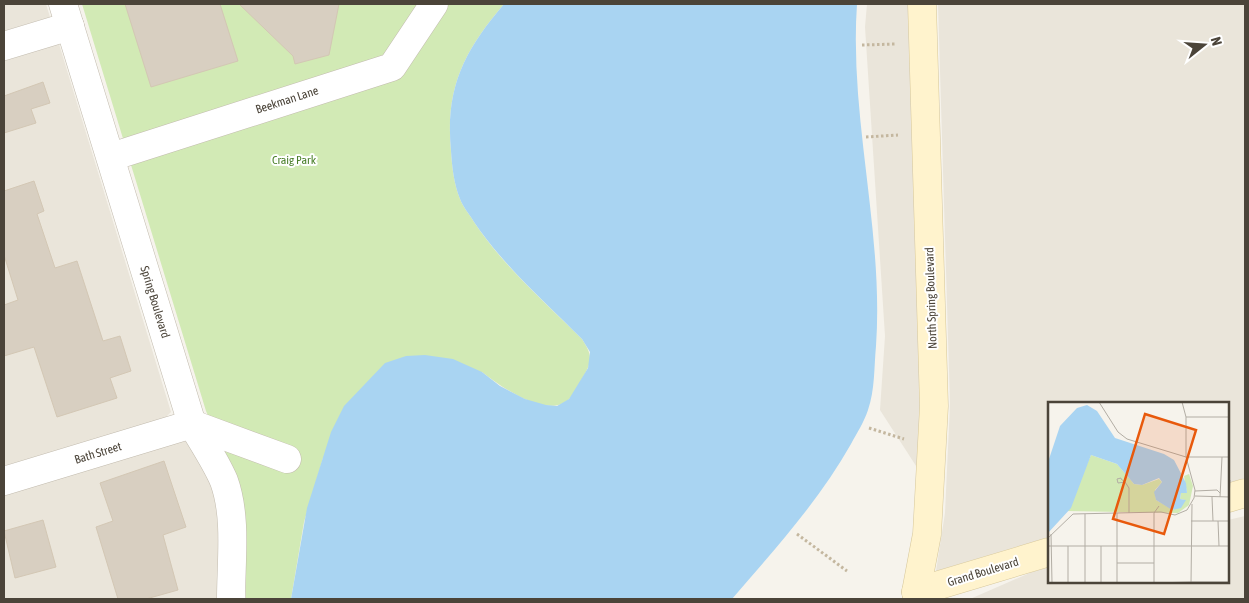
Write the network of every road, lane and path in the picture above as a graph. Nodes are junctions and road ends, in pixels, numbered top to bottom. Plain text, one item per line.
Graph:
1 (434, 4) edge
2 (922, 4) edge
3 (66, 15) edge
4 (923, 42) junction
5 (862, 45) dead end
6 (4, 46) edge
7 (111, 157) junction
8 (192, 424) junction
9 (869, 428) dead end
10 (910, 441) dead end
11 (288, 459) dead end
12 (4, 481) edge
13 (1245, 493) edge
14 (1229, 498) edge
15 (797, 534) dead end
16 (1048, 552) edge
17 (846, 571) dead end
18 (913, 597) edge
19 (231, 599) edge

1 - 7 street, Beekman Lane
2 - 4 street, North Spring Boulevard
3 - 6 street
3 - 7 street, Spring Boulevard
4 - 5 path
4 - 18 street, North Spring Boulevard
7 - 8 street, Spring Boulevard
8 - 11 street
8 - 12 street, Bath Street
8 - 19 street, Spring Boulevard
9 - 10 path
13 - 14 street
15 - 17 path
16 - 18 street, Grand Boulevard

